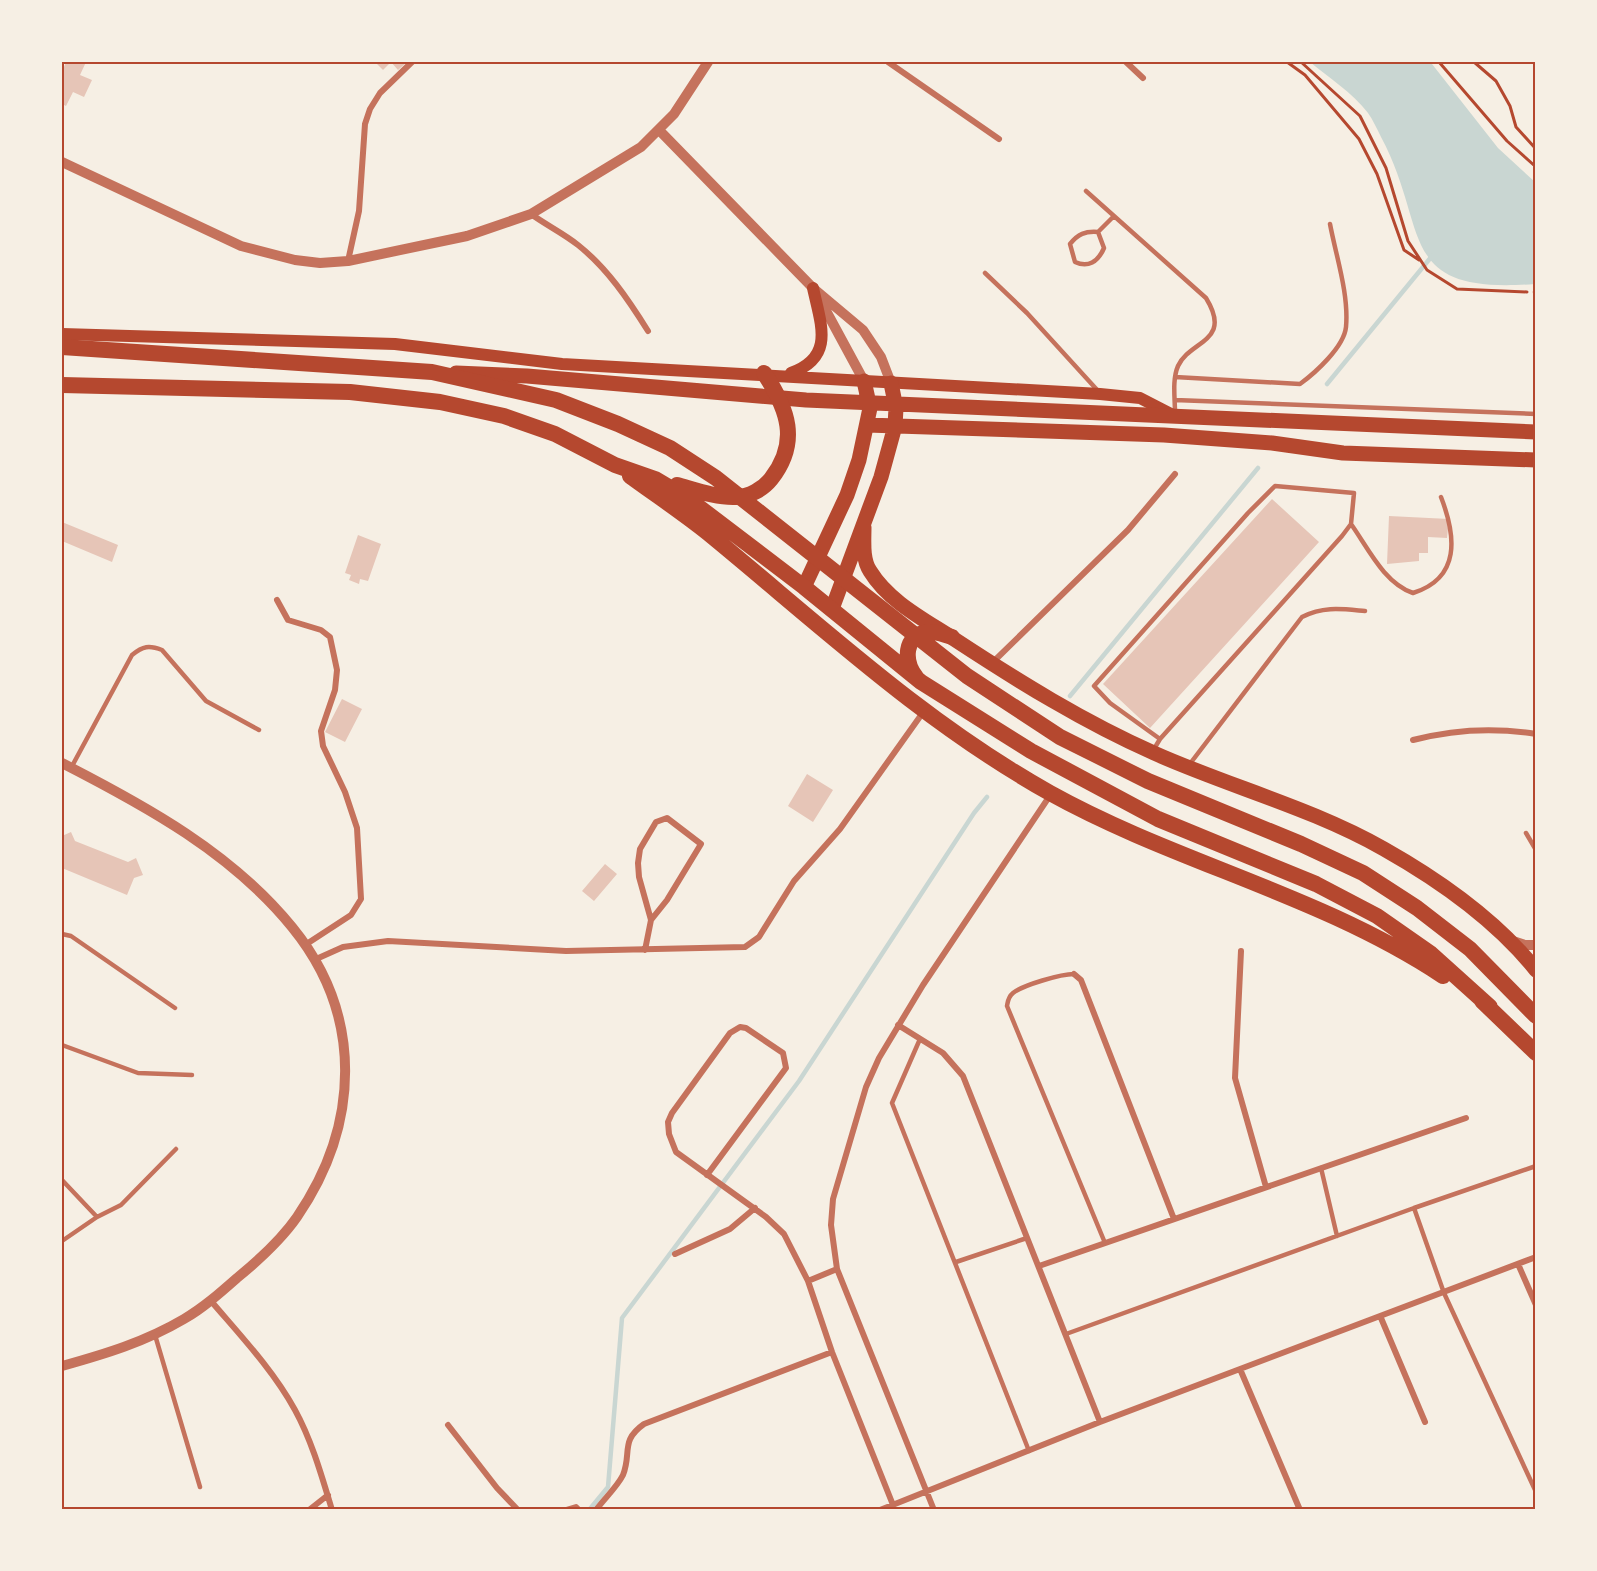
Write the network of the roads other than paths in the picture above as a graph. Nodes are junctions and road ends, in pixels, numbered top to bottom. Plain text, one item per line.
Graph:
1 (412, 62) edge
2 (708, 62) edge
3 (888, 62) edge
4 (1126, 62) edge
5 (1143, 78) dead end
6 (658, 130) junction
7 (999, 139) dead end
8 (62, 162) edge
9 (1086, 191) dead end
10 (531, 214) junction
11 (1114, 216) junction
12 (1330, 225) dead end
13 (1098, 232) junction
14 (348, 261) junction
15 (985, 273) dead end
16 (813, 288) junction
17 (1535, 292) edge
18 (1536, 297) edge
19 (648, 331) dead end
20 (62, 334) edge
21 (62, 347) edge
22 (432, 372) junction
23 (764, 373) junction
24 (787, 375) junction
25 (1175, 377) junction
26 (864, 381) junction
27 (891, 383) junction
28 (62, 385) edge
29 (1100, 394) junction
30 (1175, 400) junction
31 (1536, 414) edge
32 (1175, 416) junction
33 (867, 425) junction
34 (895, 426) junction
35 (1536, 432) edge
36 (1536, 460) edge
37 (615, 465) junction
38 (1175, 474) dead end
39 (655, 479) junction
40 (1441, 497) dead end
41 (1351, 524) junction
42 (864, 527) junction
43 (804, 587) junction
44 (277, 600) dead end
45 (832, 609) junction
46 (1365, 611) dead end
47 (952, 637) junction
48 (992, 663) junction
49 (921, 682) junction
50 (924, 711) junction
51 (259, 730) dead end
52 (1536, 734) edge
53 (1413, 740) dead end
54 (1156, 746) junction
55 (66, 765) edge
56 (1187, 767) junction
57 (1051, 793) junction
58 (1526, 833) dead end
59 (1536, 850) edge
60 (651, 920) junction
61 (62, 934) edge
62 (1507, 939) junction
63 (305, 945) junction
64 (1536, 945) edge
65 (645, 950) junction
66 (1241, 951) dead end
67 (314, 960) junction
68 (1536, 970) edge
69 (1074, 974) joint
70 (1490, 1007) junction
71 (175, 1008) dead end
72 (1536, 1016) edge
73 (898, 1025) junction
74 (920, 1039) junction
75 (62, 1045) edge
76 (1536, 1053) edge
77 (192, 1075) dead end
78 (1466, 1118) dead end
79 (176, 1149) dead end
80 (1536, 1166) edge
81 (1321, 1168) junction
82 (710, 1177) junction
83 (62, 1180) edge
84 (1266, 1187) junction
85 (755, 1208) junction
86 (1414, 1208) junction
87 (97, 1217) junction
88 (1174, 1220) junction
89 (1337, 1236) junction
90 (1027, 1238) junction
91 (62, 1241) edge
92 (1105, 1244) junction
93 (675, 1254) dead end
94 (1536, 1257) edge
95 (956, 1262) junction
96 (1518, 1264) junction
97 (1039, 1266) junction
98 (837, 1269) junction
99 (808, 1281) junction
100 (1444, 1293) junction
101 (211, 1301) junction
102 (1536, 1305) edge
103 (1381, 1318) junction
104 (1066, 1334) junction
105 (155, 1335) junction
106 (832, 1352) junction
107 (62, 1366) edge
108 (1240, 1369) junction
109 (1100, 1422) junction
110 (1425, 1422) dead end
111 (448, 1425) dead end
112 (1029, 1451) junction
113 (200, 1487) dead end
114 (926, 1491) junction
115 (1536, 1492) edge
116 (328, 1495) junction
117 (894, 1507) edge
118 (577, 1508) edge
119 (309, 1509) edge
120 (332, 1509) edge
121 (518, 1509) edge
122 (566, 1509) edge
123 (596, 1509) edge
124 (880, 1509) edge
125 (934, 1509) edge
126 (1300, 1509) edge

1 - 14 street
2 - 6 street
3 - 7 street
4 - 5 street
6 - 10 street
6 - 16 street
8 - 14 street
9 - 11 lane
10 - 14 street
10 - 19 street
11 - 13 lane
11 - 25 lane
12 - 25 lane
13 - 13 lane
15 - 29 lane
16 - 24 main road
16 - 26 street
16 - 27 street
17 - 18 lane
20 - 23 main road
21 - 22 highway
22 - 32 main road
22 - 72 highway
23 - 24 main road
23 - 39 highway
24 - 26 main road
25 - 30 lane
26 - 27 main road
26 - 33 main road
27 - 29 main road
27 - 34 main road
28 - 37 highway
29 - 32 main road
30 - 31 lane
30 - 32 lane
32 - 35 main road
33 - 34 main road
33 - 43 main road
34 - 36 main road
34 - 42 main road
37 - 39 highway
37 - 50 highway
38 - 48 street
39 - 43 highway
40 - 41 lane
41 - 54 lane
41 - 54 lane
42 - 45 main road
42 - 47 main road
43 - 45 highway
44 - 63 street
45 - 49 highway
46 - 56 lane
47 - 48 main road
47 - 49 highway
48 - 54 main road
49 - 70 highway
50 - 57 highway
50 - 65 street
51 - 55 lane
52 - 53 street
54 - 56 main road
55 - 63 street
56 - 62 main road
57 - 70 highway
57 - 73 street
58 - 59 lane
60 - 60 street
60 - 65 street
61 - 71 lane
62 - 64 street
62 - 68 main road
63 - 67 street
65 - 67 street
66 - 84 street
67 - 101 street
69 - 88 street
69 - 92 lane
70 - 76 highway
73 - 74 street
73 - 98 street
74 - 90 street
74 - 95 lane
75 - 77 lane
78 - 81 street
79 - 87 lane
80 - 86 lane
81 - 84 street
81 - 89 lane
82 - 82 street
82 - 85 street
83 - 87 lane
84 - 88 street
85 - 93 street
85 - 99 street
86 - 89 lane
86 - 100 lane
87 - 91 lane
88 - 92 street
89 - 104 lane
90 - 95 lane
90 - 97 street
92 - 97 street
94 - 96 street
95 - 112 lane
96 - 100 street
96 - 102 street
97 - 104 street
98 - 99 street
98 - 114 street
99 - 106 street
100 - 103 street
100 - 115 lane
101 - 105 street
101 - 116 street
103 - 108 street
103 - 110 street
104 - 109 street
105 - 107 street
105 - 113 lane
106 - 117 street
106 - 123 street
108 - 109 street
108 - 126 street
109 - 112 street
111 - 121 street
112 - 114 street
114 - 117 street
114 - 125 street
116 - 119 street
116 - 120 street
117 - 124 street
118 - 122 street

